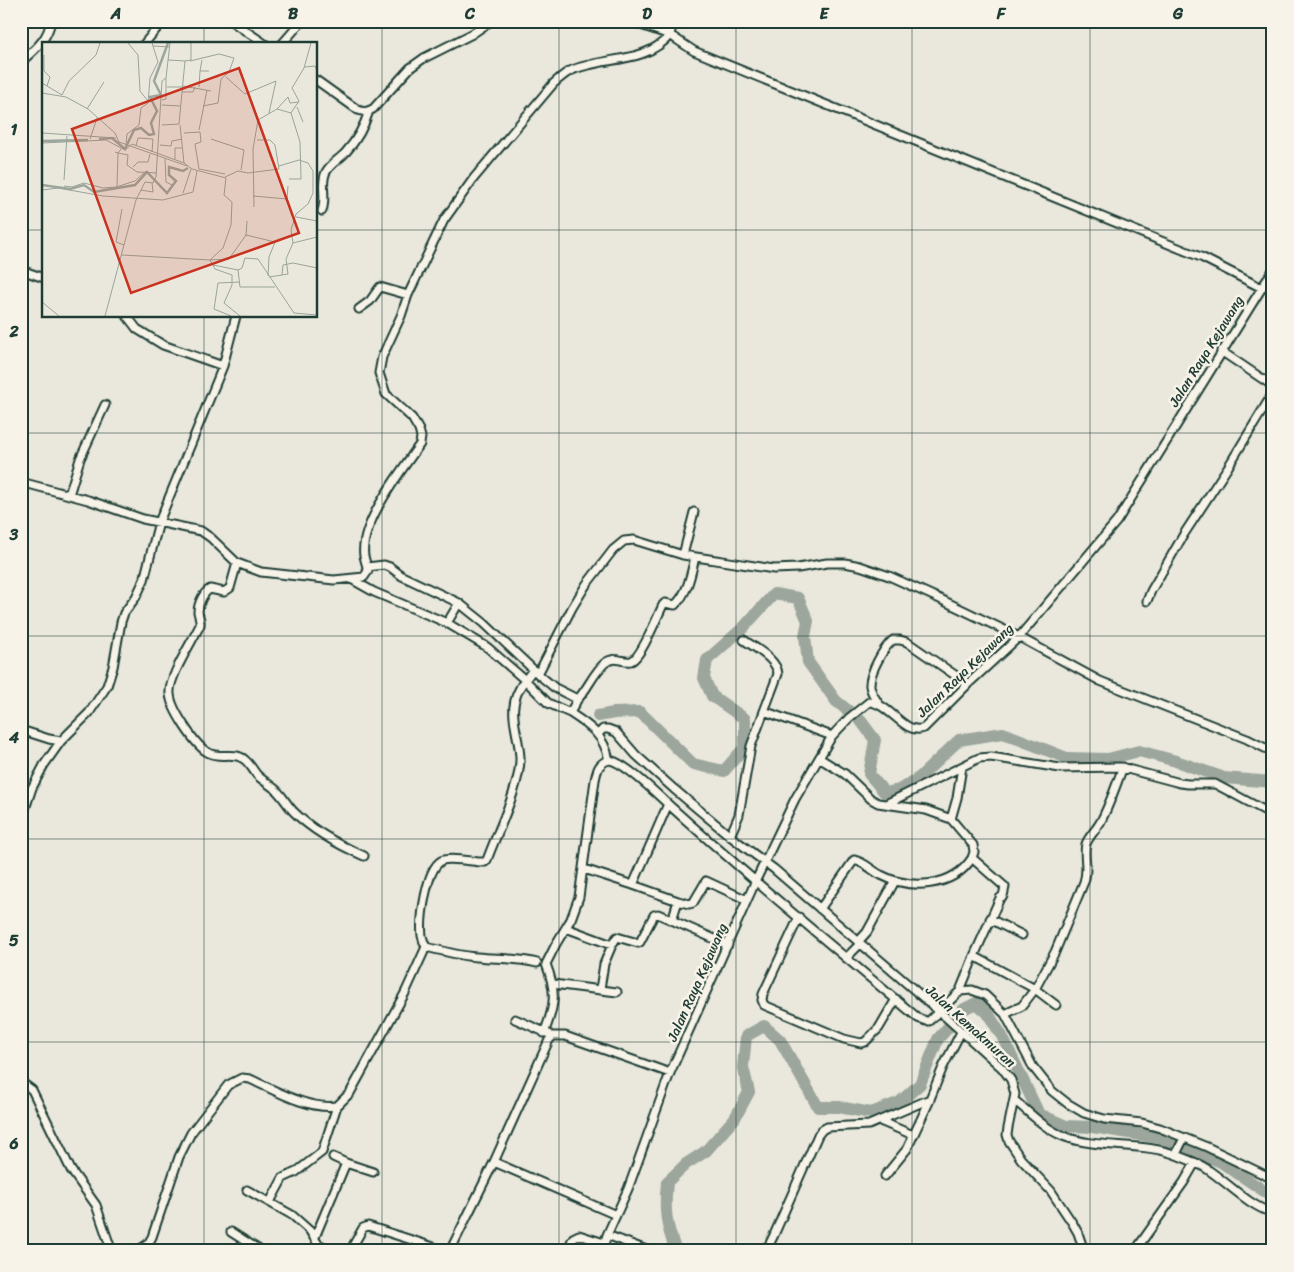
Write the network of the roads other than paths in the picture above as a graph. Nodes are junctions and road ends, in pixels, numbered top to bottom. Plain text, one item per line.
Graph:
1 (51, 21) edge
2 (163, 21) edge
3 (231, 21) edge
4 (302, 21) edge
5 (491, 21) edge
6 (630, 21) edge
7 (673, 21) edge
8 (670, 35) junction
9 (43, 42) edge
10 (146, 42) edge
11 (262, 42) edge
12 (284, 42) edge
13 (42, 43) edge
14 (21, 62) edge
15 (318, 81) edge
16 (369, 111) junction
17 (322, 211) dead end
18 (21, 270) edge
19 (1273, 270) edge
20 (42, 277) edge
21 (1260, 287) junction
22 (408, 295) junction
23 (359, 309) dead end
24 (128, 318) edge
25 (235, 318) edge
26 (1222, 351) junction
27 (223, 366) junction
28 (1271, 384) edge
29 (1273, 393) edge
30 (105, 406) dead end
31 (21, 482) edge
32 (69, 495) junction
33 (694, 512) dead end
34 (159, 522) junction
35 (683, 553) junction
36 (695, 557) junction
37 (238, 563) junction
38 (370, 567) junction
39 (351, 579) junction
40 (1147, 601) dead end
41 (458, 605) junction
42 (449, 621) junction
43 (1019, 637) junction
44 (744, 640) dead end
45 (530, 675) junction
46 (968, 684) junction
47 (577, 700) junction
48 (878, 704) junction
49 (764, 711) junction
50 (570, 713) junction
51 (21, 730) edge
52 (597, 734) junction
53 (832, 736) junction
54 (61, 740) junction
55 (1273, 752) edge
56 (819, 758) junction
57 (608, 760) junction
58 (962, 767) junction
59 (1123, 767) junction
60 (888, 803) junction
61 (668, 804) junction
62 (1273, 815) edge
63 (951, 819) junction
64 (21, 821) edge
65 (730, 836) junction
66 (364, 856) dead end
67 (972, 858) junction
68 (764, 863) junction
69 (584, 869) junction
70 (756, 880) junction
71 (895, 881) junction
72 (633, 885) junction
73 (747, 900) junction
74 (678, 901) junction
75 (820, 909) junction
76 (799, 918) junction
77 (990, 919) junction
78 (672, 920) junction
79 (566, 928) junction
80 (1022, 935) dead end
81 (859, 944) junction
82 (612, 945) junction
83 (728, 945) junction
84 (426, 947) junction
85 (974, 956) junction
86 (848, 957) junction
87 (537, 963) dead end
88 (553, 984) junction
89 (600, 989) junction
90 (1035, 989) junction
91 (617, 992) dead end
92 (959, 993) junction
93 (896, 999) junction
94 (1056, 1004) dead end
95 (940, 1012) junction
96 (1005, 1014) junction
97 (515, 1019) dead end
98 (961, 1032) junction
99 (544, 1033) junction
100 (553, 1036) junction
101 (670, 1073) junction
102 (21, 1082) edge
103 (930, 1098) junction
104 (1014, 1100) junction
105 (337, 1106) junction
106 (880, 1121) junction
107 (913, 1135) junction
108 (1183, 1140) junction
109 (1178, 1152) junction
110 (333, 1157) dead end
111 (494, 1162) junction
112 (346, 1163) junction
113 (1195, 1163) junction
114 (373, 1172) dead end
115 (885, 1176) dead end
116 (1273, 1177) edge
117 (247, 1190) dead end
118 (270, 1202) junction
119 (1273, 1214) edge
120 (616, 1215) junction
121 (231, 1232) dead end
122 (607, 1235) junction
123 (604, 1243) junction
124 (316, 1244) edge
125 (108, 1250) edge
126 (121, 1251) edge
127 (137, 1251) edge
128 (261, 1251) edge
129 (334, 1251) edge
130 (350, 1251) edge
131 (446, 1251) edge
132 (450, 1251) edge
133 (568, 1251) edge
134 (602, 1251) edge
135 (649, 1251) edge
136 (725, 1251) edge
137 (742, 1251) edge
138 (759, 1251) edge
139 (1084, 1251) edge
140 (1135, 1251) edge

1 - 9 street
2 - 10 street
3 - 11 street
4 - 12 street
5 - 16 street
6 - 8 street
7 - 8 street
8 - 21 street
8 - 22 street
13 - 14 street
15 - 16 street
16 - 17 street
18 - 20 street
19 - 21 street, Jalan Raya Kejawang
21 - 26 street, Jalan Raya Kejawang
22 - 23 street
22 - 38 street
24 - 27 street
25 - 27 street
26 - 28 street
26 - 43 street, Jalan Raya Kejawang
27 - 34 street
29 - 40 street
30 - 32 street
31 - 32 street
32 - 34 street
33 - 35 street
34 - 37 street
34 - 54 street
35 - 36 street
35 - 45 street
36 - 43 street
36 - 47 street
37 - 39 street
37 - 66 street
38 - 39 street
38 - 41 street
39 - 42 street
41 - 42 street
41 - 45 street
42 - 45 street
43 - 46 street, Jalan Raya Kejawang
43 - 55 street
44 - 49 street
45 - 47 street
45 - 50 street
45 - 84 street
46 - 48 street, Jalan Raya Kejawang
46 - 48 street
47 - 50 street
48 - 53 street, Jalan Raya Kejawang
49 - 53 street
49 - 65 street
50 - 52 street
51 - 54 street
52 - 57 street
52 - 65 street, Jalan Kemakmuran
53 - 56 street, Jalan Raya Kejawang
54 - 64 street
56 - 60 street
56 - 68 street, Jalan Raya Kejawang
57 - 61 street
57 - 69 street
58 - 59 street
58 - 60 street
58 - 63 street
59 - 62 street
59 - 90 street
60 - 63 street
61 - 70 street
61 - 72 street
63 - 67 street
65 - 68 street, Jalan Kemakmuran
67 - 71 street
67 - 77 street
68 - 70 street, Jalan Raya Kejawang
68 - 75 street, Jalan Kemakmuran
69 - 72 street
69 - 79 street
70 - 73 street, Jalan Raya Kejawang
70 - 76 street
71 - 75 street
71 - 81 street
72 - 74 street
73 - 74 street
73 - 83 street, Jalan Raya Kejawang
74 - 78 street
75 - 81 street, Jalan Kemakmuran
76 - 86 street
76 - 93 street
77 - 80 street
77 - 85 street
78 - 82 street
78 - 83 street
79 - 82 street
79 - 88 street
81 - 86 street
81 - 95 street, Jalan Kemakmuran
82 - 89 street
83 - 101 street, Jalan Raya Kejawang
84 - 87 street
84 - 105 street
85 - 90 street
85 - 92 street
86 - 93 street
88 - 89 street
88 - 99 street
89 - 91 street
90 - 94 street
90 - 96 street
92 - 95 street
92 - 96 street
93 - 95 street
95 - 98 street, Jalan Kemakmuran
96 - 108 street
97 - 99 street
98 - 103 street
98 - 104 street, Jalan Kemakmuran
99 - 100 street
100 - 101 street
100 - 111 street
101 - 120 street, Jalan Raya Kejawang
102 - 125 street
103 - 106 street
103 - 107 street
104 - 109 street
104 - 139 street, Jalan Kemakmuran
105 - 118 street
105 - 127 street
106 - 107 street
106 - 138 street
107 - 115 street
108 - 109 street
108 - 116 street
109 - 113 street
110 - 112 street
111 - 120 street
111 - 132 street
112 - 114 street
112 - 124 street
113 - 119 street
113 - 140 street
117 - 118 street
118 - 124 street
120 - 122 street, Jalan Raya Kejawang
121 - 128 street
122 - 123 street, Jalan Raya Kejawang
122 - 135 street
123 - 133 street
123 - 134 street, Jalan Raya Kejawang
124 - 129 street
125 - 126 street
130 - 131 street
136 - 137 street

